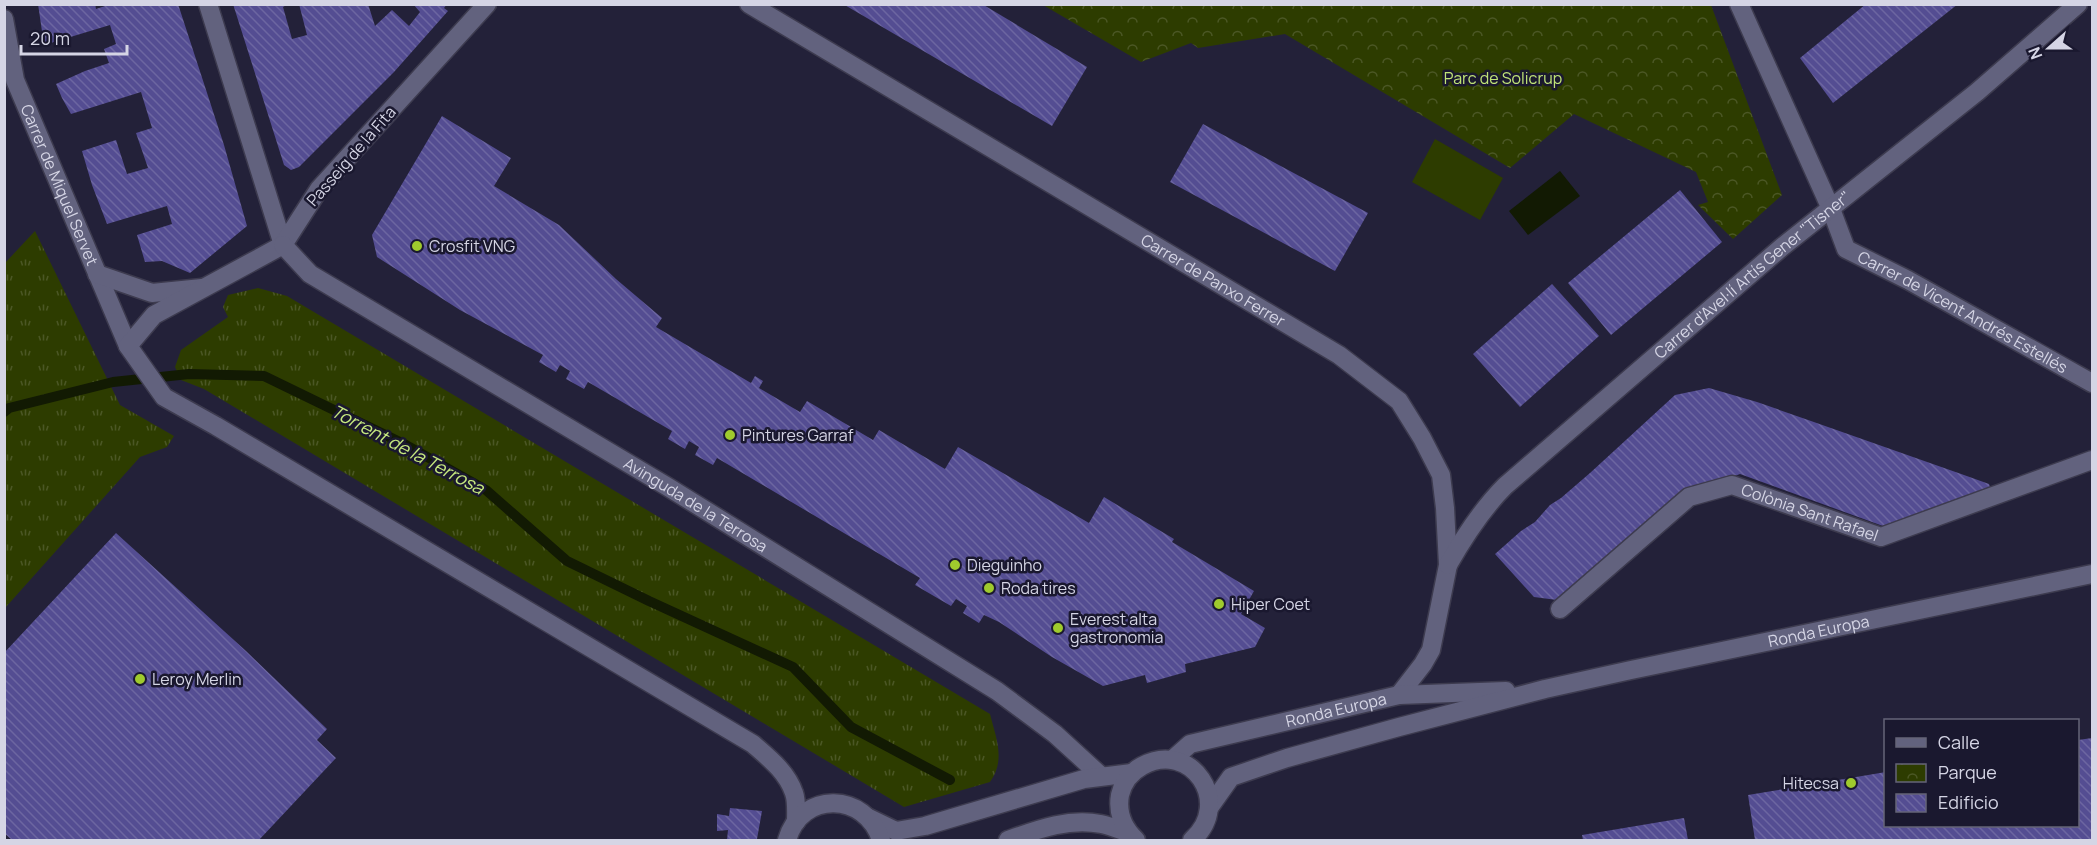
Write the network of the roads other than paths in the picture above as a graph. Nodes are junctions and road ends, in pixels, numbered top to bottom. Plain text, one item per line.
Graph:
1 (208, 4) edge
2 (487, 4) edge
3 (749, 4) edge
4 (1739, 4) edge
5 (2078, 4) edge
6 (4, 19) edge
7 (10, 85) edge
8 (1831, 209) junction
9 (283, 245) junction
10 (97, 274) junction
11 (202, 288) junction
12 (128, 346) junction
13 (2092, 383) edge
14 (2092, 460) edge
15 (1448, 565) junction
16 (2092, 575) edge
17 (1560, 609) dead end
18 (1545, 688) junction
19 (1400, 695) junction
20 (1172, 760) junction
21 (1132, 773) junction
22 (1101, 776) junction
23 (1209, 808) junction
24 (869, 818) junction
25 (796, 822) junction
26 (1132, 837) edge
27 (787, 840) edge
28 (881, 840) edge
29 (1008, 840) edge
30 (1192, 840) edge

1 - 9 street
2 - 9 street, Passeig de la Fita
3 - 15 street, Carrer de Panxo Ferrer
4 - 8 street, Carrer de Vicent Andrés Estellés
5 - 8 street, Carrer d'Avel·lí Artís Gener "Tisner"
6 - 7 street, Carrer de Miquel Servet
7 - 10 street, Carrer de Miquel Servet
8 - 13 street, Carrer de Vicent Andrés Estellés
8 - 15 street, Carrer d'Avel·lí Artís Gener "Tisner"
9 - 11 street, Passeig de la Fita
9 - 22 street, Avinguda de la Terrosa
10 - 11 street, Passeig de la Fita
10 - 12 street, Carrer de Miquel Servet
11 - 12 street, Passeig de la Fita
12 - 25 street
14 - 17 street, Colònia Sant Rafael
15 - 19 street, Carrer de Panxo Ferrer
16 - 18 street, Ronda Europa
18 - 19 street, Ronda Europa
18 - 23 street, Ronda Europa
19 - 20 street, Ronda Europa
20 - 21 street, Ronda Europa
20 - 23 street
21 - 22 street, Ronda Europa
21 - 26 street
22 - 24 street, Ronda Europa
23 - 30 street, Ronda Europa
24 - 25 street, Ronda Europa
24 - 28 street
25 - 27 street
26 - 29 street

